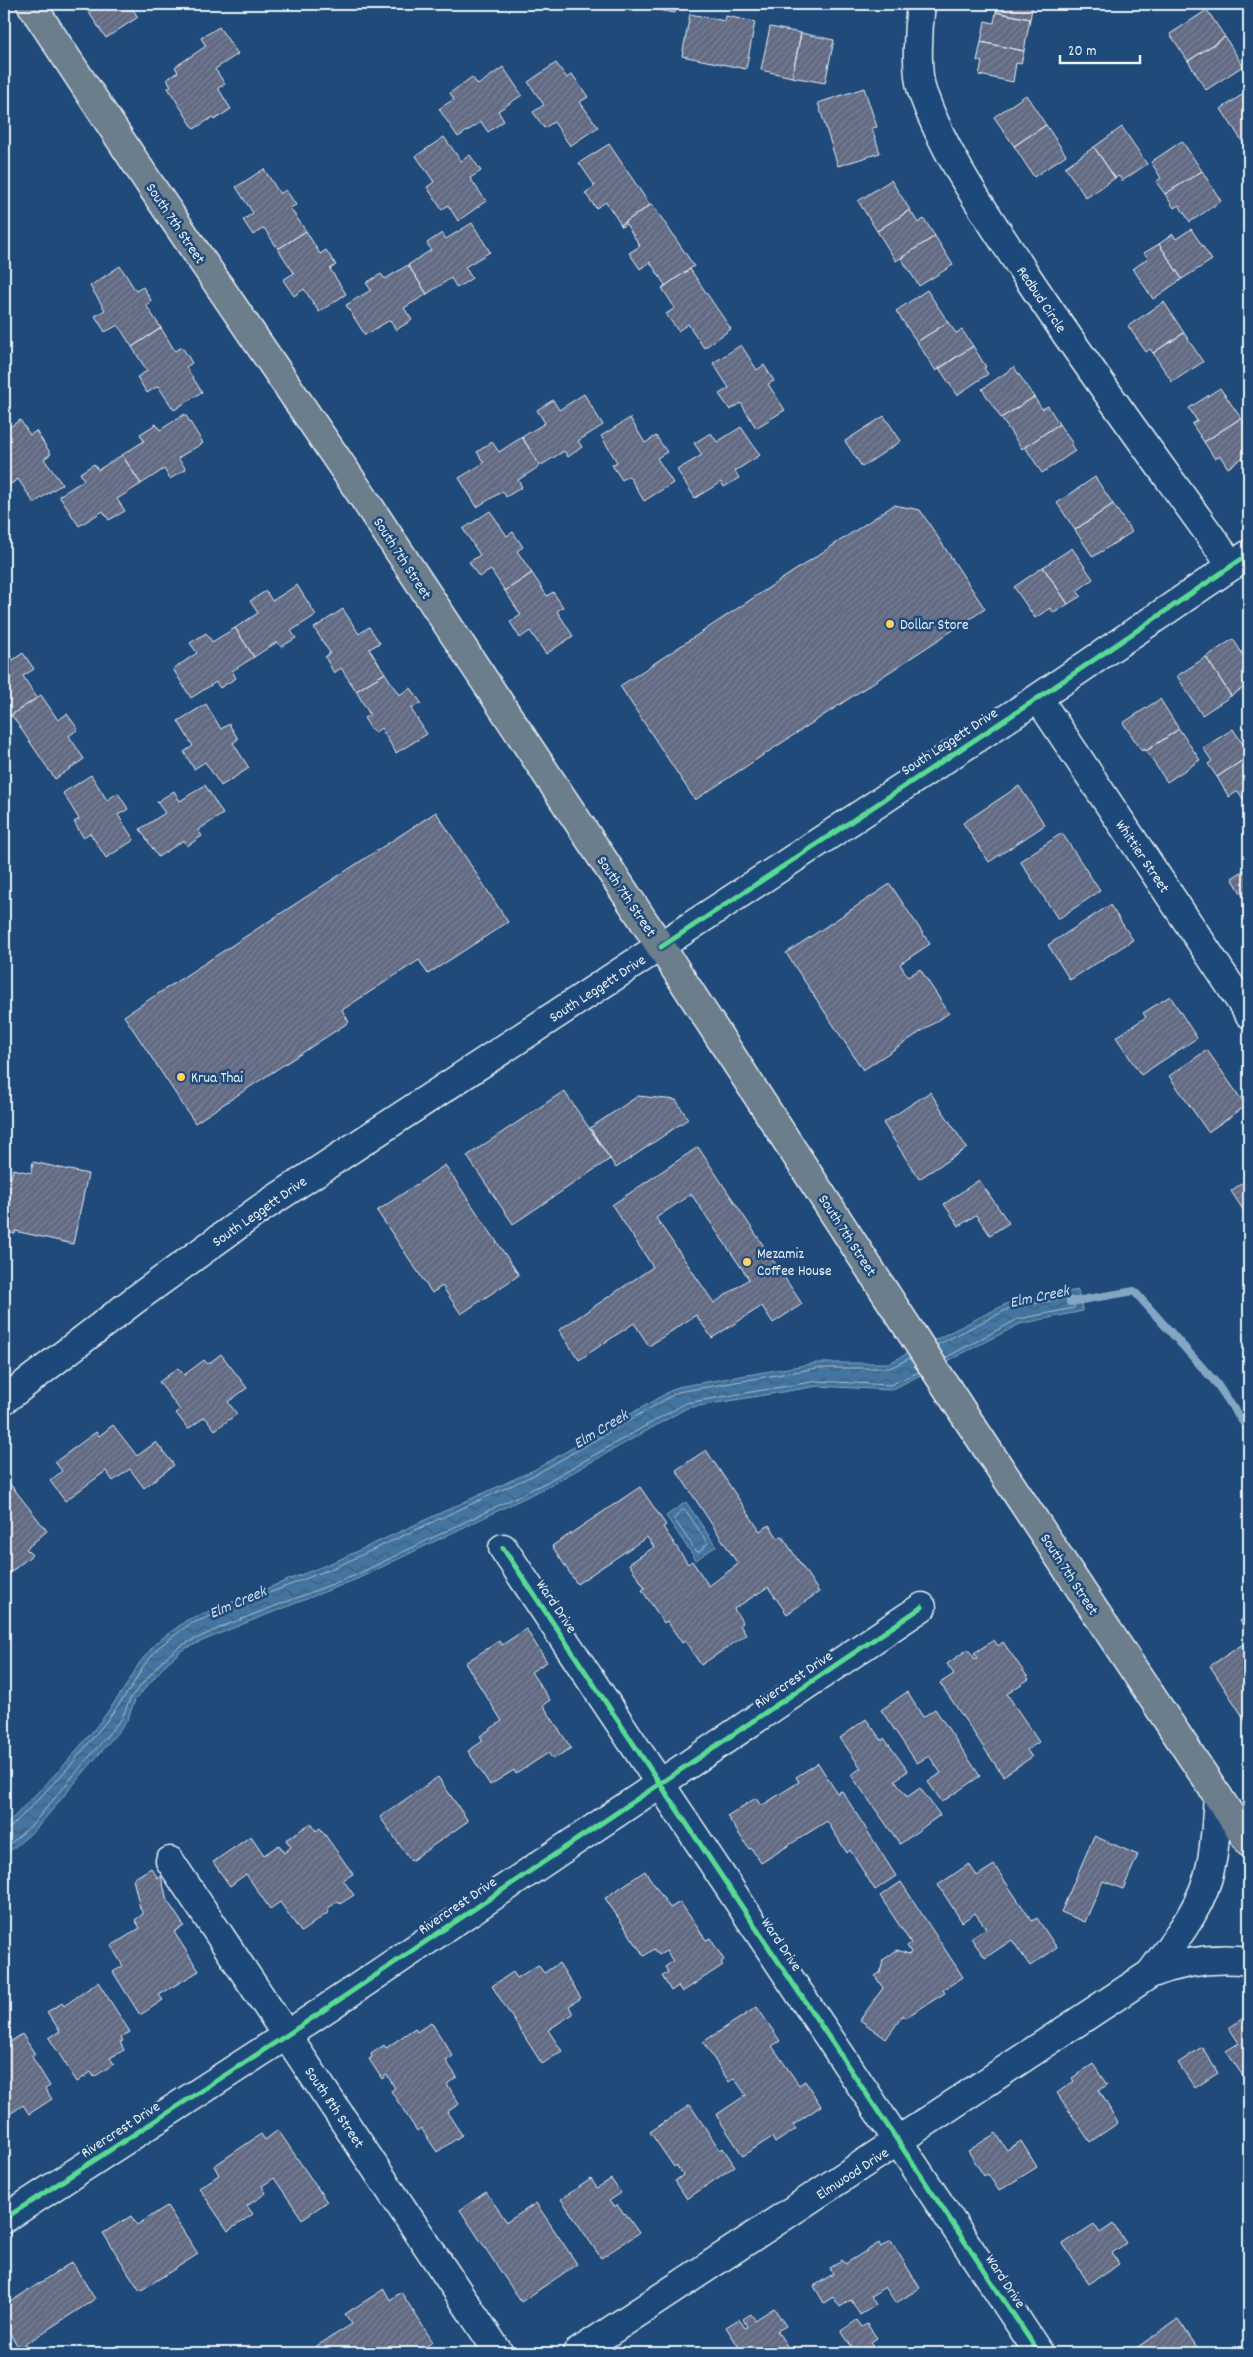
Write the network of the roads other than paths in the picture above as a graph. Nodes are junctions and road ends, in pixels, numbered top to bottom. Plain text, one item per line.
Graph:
1 (31, 4) edge
2 (920, 4) edge
3 (1241, 560) edge
4 (1038, 698) junction
5 (661, 946) junction
6 (1249, 1014) edge
7 (4, 1400) edge
8 (503, 1548) dead end
9 (922, 1607) dead end
10 (660, 1783) junction
11 (1218, 1796) junction
12 (1249, 1843) edge
13 (170, 1861) dead end
14 (1249, 1961) edge
15 (1150, 1974) junction
16 (287, 2035) junction
17 (899, 2142) junction
18 (4, 2219) edge
19 (499, 2353) edge
20 (577, 2353) edge
21 (1040, 2353) edge

1 - 5 main road, South 7th Street
2 - 3 street, Redbud Circle
3 - 4 street, South Leggett Drive
4 - 5 street, South Leggett Drive
4 - 6 street, Whittier Street
5 - 7 street, South Leggett Drive
5 - 11 main road, South 7th Street
8 - 10 street, Ward Drive
9 - 10 street, Rivercrest Drive
10 - 16 street, Rivercrest Drive
10 - 17 street, Ward Drive
11 - 12 main road, South 7th Street
11 - 15 street, Elmwood Drive
13 - 16 street, South 8th Street
14 - 15 street, Elmwood Drive
15 - 17 street, Elmwood Drive
16 - 18 street, Rivercrest Drive
16 - 19 street, South 8th Street
17 - 20 street, Elmwood Drive
17 - 21 street, Ward Drive

